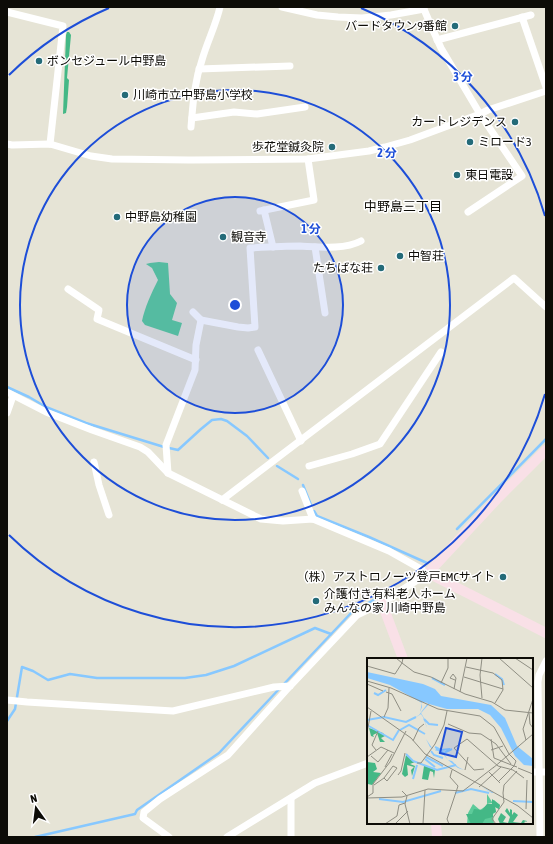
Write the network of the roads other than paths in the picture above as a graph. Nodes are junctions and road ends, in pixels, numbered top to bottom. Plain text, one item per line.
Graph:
1 (220, 7) edge
2 (282, 7) edge
3 (423, 8) edge
4 (7, 12) edge
5 (531, 15) dead end
6 (522, 17) junction
7 (437, 40) junction
8 (290, 66) dead end
9 (199, 69) junction
10 (546, 87) edge
11 (546, 90) edge
12 (305, 107) dead end
13 (480, 114) junction
14 (192, 118) junction
15 (191, 127) dead end
16 (7, 144) edge
17 (50, 144) junction
18 (308, 159) junction
19 (468, 212) dead end
20 (361, 241) dead end
21 (273, 247) junction
22 (315, 247) junction
23 (68, 289) dead end
24 (546, 307) edge
25 (193, 312) dead end
26 (325, 313) dead end
27 (201, 320) junction
28 (258, 350) dead end
29 (441, 352) dead end
30 (196, 360) junction
31 (10, 394) edge
32 (7, 413) edge
33 (301, 440) junction
34 (544, 454) edge
35 (94, 462) dead end
36 (309, 466) dead end
37 (168, 473) junction
38 (302, 491) dead end
39 (222, 500) junction
40 (109, 515) dead end
41 (313, 520) junction
42 (428, 573) junction
43 (382, 603) junction
44 (546, 633) edge
45 (403, 658) edge
46 (546, 661) edge
47 (535, 684) edge
48 (290, 686) junction
49 (7, 700) edge
50 (367, 763) edge
51 (539, 772) edge
52 (290, 799) junction
53 (436, 824) edge
54 (169, 837) edge
55 (227, 837) edge
56 (292, 837) edge
57 (437, 837) edge
58 (540, 837) edge

1 - 9 street
2 - 3 street
3 - 7 street
4 - 17 street
5 - 6 street
6 - 7 street
6 - 10 street
7 - 13 street
8 - 9 street
9 - 14 street
11 - 13 street
12 - 14 street
13 - 18 street
13 - 19 street
14 - 15 street
16 - 17 street
17 - 18 street
18 - 21 street
20 - 22 street
21 - 22 street
21 - 27 street
22 - 26 street
23 - 30 street
24 - 33 street
25 - 27 street
27 - 30 street
28 - 33 street
29 - 36 street
30 - 37 street
31 - 32 street
31 - 37 street
33 - 39 street
34 - 42 street
35 - 40 street
37 - 39 street
38 - 41 street
39 - 41 street
41 - 42 street
42 - 43 street
42 - 44 street
43 - 45 street
43 - 48 street
46 - 47 street
47 - 51 street
48 - 49 street
48 - 54 street
50 - 52 street
51 - 58 street
52 - 55 street
52 - 56 street
53 - 57 street

